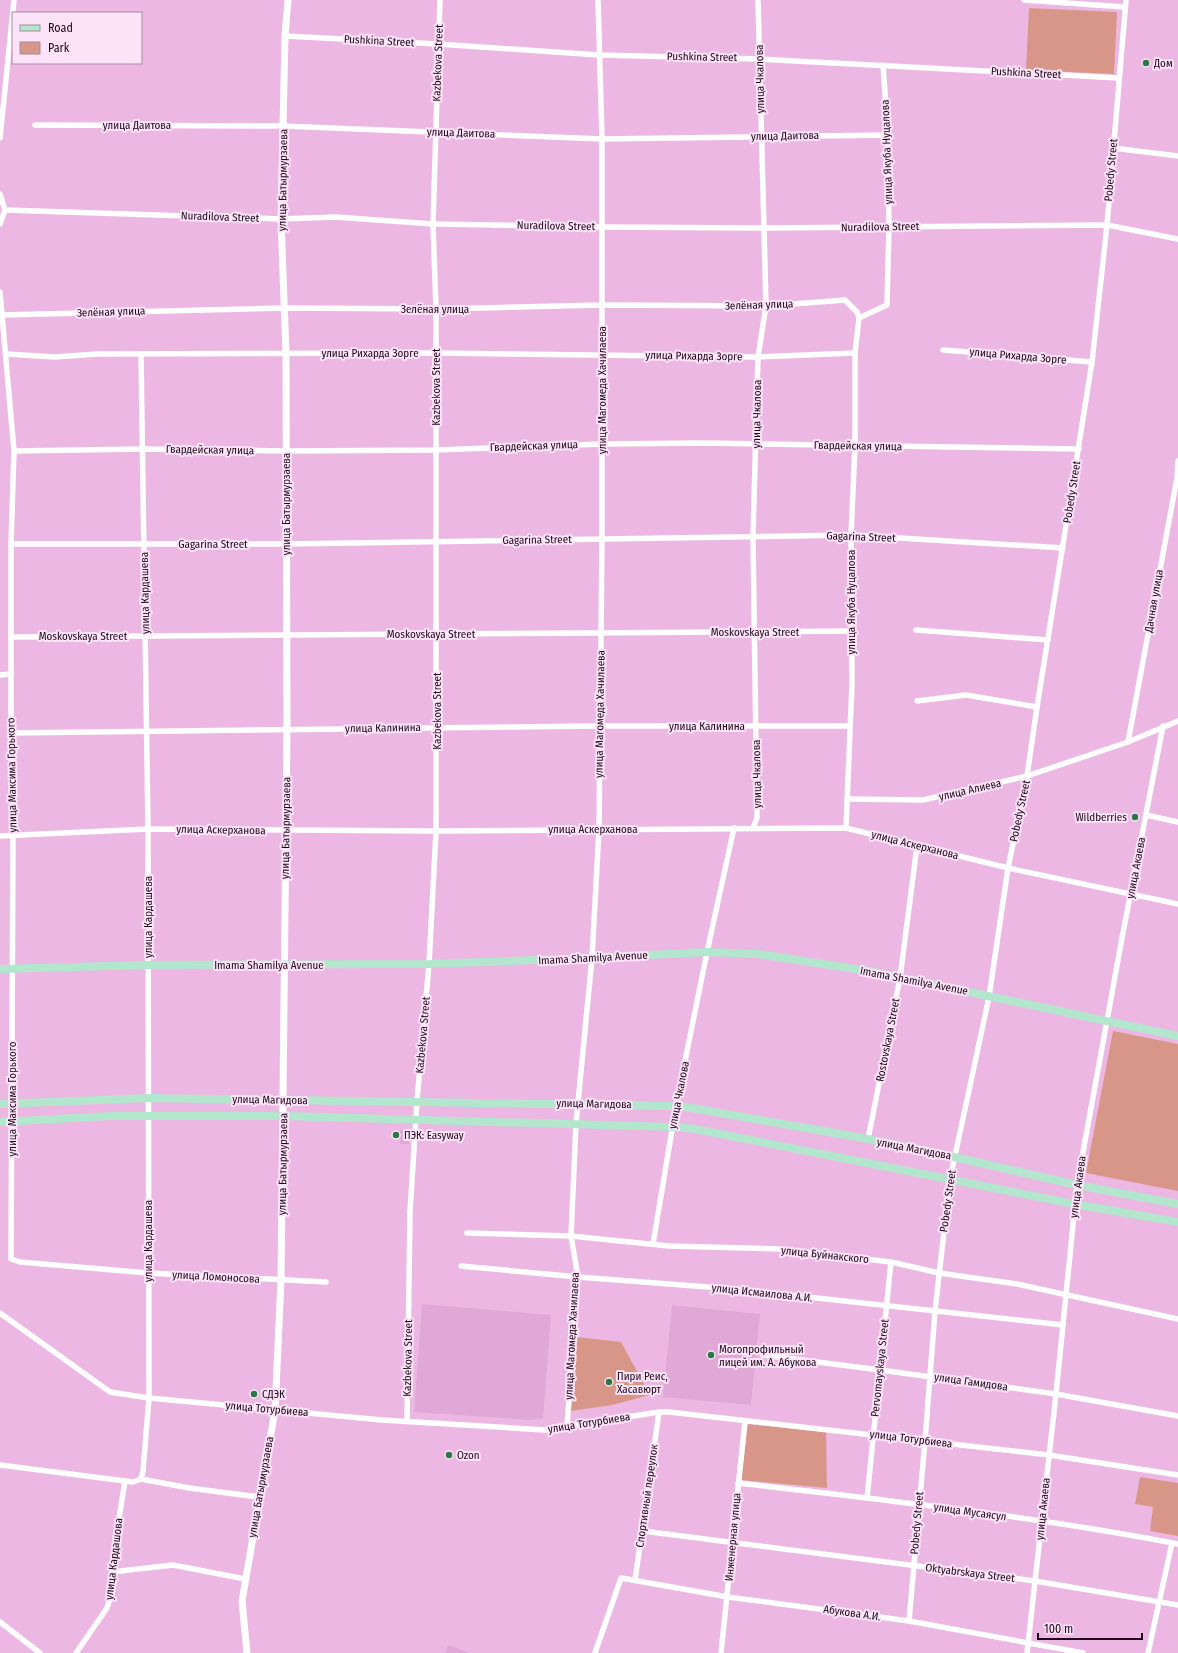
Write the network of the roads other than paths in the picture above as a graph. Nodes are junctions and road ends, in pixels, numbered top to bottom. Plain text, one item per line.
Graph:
1 (14, 0) edge
2 (288, 0) edge
3 (440, 0) edge
4 (598, 0) edge
5 (758, 0) edge
6 (1024, 0) edge
7 (1126, 0) edge
8 (1125, 8) junction
9 (13, 12) edge
10 (12, 20) edge
11 (285, 36) junction
12 (438, 44) junction
13 (599, 55) junction
14 (759, 59) junction
15 (883, 65) junction
16 (1119, 78) junction
17 (35, 125) dead end
18 (283, 126) junction
19 (436, 132) junction
20 (888, 135) junction
21 (761, 136) junction
22 (0, 138) edge
23 (602, 139) junction
24 (1113, 148) junction
25 (1178, 156) edge
26 (0, 194) edge
27 (5, 210) junction
28 (282, 218) junction
29 (0, 224) edge
30 (433, 224) junction
31 (1107, 225) junction
32 (602, 227) junction
33 (889, 227) junction
34 (763, 228) junction
35 (1178, 239) edge
36 (0, 292) edge
37 (602, 305) junction
38 (766, 306) junction
39 (285, 308) junction
40 (436, 310) junction
41 (2, 316) junction
42 (859, 318) junction
43 (943, 350) dead end
44 (436, 353) junction
45 (855, 353) junction
46 (6, 354) junction
47 (142, 354) junction
48 (286, 354) junction
49 (602, 355) junction
50 (758, 357) junction
51 (1092, 362) junction
52 (602, 444) junction
53 (756, 444) junction
54 (855, 446) junction
55 (142, 449) junction
56 (1079, 449) junction
57 (436, 450) junction
58 (14, 451) junction
59 (286, 451) junction
60 (1178, 461) edge
61 (851, 535) junction
62 (753, 536) junction
63 (602, 539) junction
64 (436, 542) junction
65 (11, 544) junction
66 (144, 544) junction
67 (286, 544) junction
68 (1063, 548) junction
69 (916, 630) dead end
70 (852, 631) junction
71 (755, 632) junction
72 (601, 633) junction
73 (437, 634) junction
74 (287, 635) junction
75 (145, 636) junction
76 (11, 637) junction
77 (1048, 640) junction
78 (11, 674) junction
79 (0, 675) edge
80 (917, 701) dead end
81 (1037, 707) junction
82 (1178, 721) edge
83 (601, 726) junction
84 (756, 726) junction
85 (850, 726) junction
86 (1163, 726) junction
87 (437, 728) junction
88 (287, 729) junction
89 (146, 732) junction
90 (11, 733) junction
91 (1128, 742) junction
92 (1027, 776) junction
93 (847, 799) junction
94 (1146, 815) junction
95 (1178, 822) edge
96 (734, 828) junction
97 (752, 828) junction
98 (846, 828) junction
99 (148, 829) junction
100 (599, 829) junction
101 (286, 831) junction
102 (436, 831) junction
103 (0, 836) edge
104 (13, 836) junction
105 (917, 846) junction
106 (1008, 868) junction
107 (1131, 894) junction
108 (1178, 904) edge
109 (707, 952) junction
110 (592, 958) junction
111 (429, 964) junction
112 (148, 965) junction
113 (286, 966) junction
114 (0, 969) edge
115 (12, 969) junction
116 (900, 978) junction
117 (989, 997) junction
118 (1107, 1021) junction
119 (1178, 1036) edge
120 (148, 1098) junction
121 (284, 1100) junction
122 (417, 1101) junction
123 (0, 1104) edge
124 (13, 1104) junction
125 (578, 1104) junction
126 (676, 1106) junction
127 (148, 1116) junction
128 (284, 1116) junction
129 (416, 1120) junction
130 (0, 1122) edge
131 (13, 1122) junction
132 (576, 1124) junction
133 (673, 1127) junction
134 (868, 1139) junction
135 (954, 1157) junction
136 (950, 1179) junction
137 (1077, 1185) junction
138 (1074, 1204) junction
139 (1178, 1204) edge
140 (1178, 1222) edge
141 (467, 1233) dead end
142 (571, 1236) junction
143 (653, 1244) junction
144 (12, 1259) joint
145 (891, 1262) junction
146 (461, 1266) dead end
147 (148, 1273) junction
148 (939, 1273) junction
149 (578, 1277) junction
150 (281, 1281) junction
151 (326, 1282) dead end
152 (1066, 1295) junction
153 (886, 1306) junction
154 (935, 1311) junction
155 (0, 1313) edge
156 (1178, 1319) edge
157 (1063, 1325) junction
158 (763, 1355) dead end
159 (880, 1370) junction
160 (929, 1377) junction
161 (1056, 1394) junction
162 (149, 1398) junction
163 (275, 1410) junction
164 (659, 1412) junction
165 (1178, 1416) edge
166 (745, 1420) junction
167 (407, 1421) junction
168 (567, 1426) junction
169 (873, 1435) junction
170 (925, 1441) junction
171 (1049, 1455) junction
172 (0, 1465) edge
173 (1178, 1474) edge
174 (141, 1479) junction
175 (125, 1481) junction
176 (738, 1483) junction
177 (259, 1497) junction
178 (867, 1498) junction
179 (919, 1504) junction
180 (1042, 1522) junction
181 (642, 1531) junction
182 (732, 1542) junction
183 (1175, 1543) edge
184 (914, 1566) junction
185 (112, 1572) junction
186 (245, 1579) junction
187 (635, 1580) junction
188 (1035, 1581) junction
189 (728, 1597) junction
190 (1159, 1601) junction
191 (1178, 1605) edge
192 (0, 1622) edge
193 (909, 1622) junction
194 (1028, 1642) junction
195 (40, 1653) edge
196 (76, 1653) edge
197 (247, 1653) edge
198 (595, 1653) edge
199 (721, 1653) edge
200 (1027, 1653) edge
201 (1083, 1653) edge
202 (1148, 1653) edge

1 - 9 street
2 - 11 street, улица Батырмурзаева
3 - 12 street, Kazbekova Street
4 - 13 street, улица Магомеда Хачилаева
5 - 14 street, улица Чкалова
6 - 8 street
7 - 8 street, Pobedy Street
8 - 16 street, Pobedy Street
10 - 22 street
11 - 12 street, Pushkina Street
11 - 18 street, улица Батырмурзаева
12 - 13 street, Pushkina Street
12 - 19 street, Kazbekova Street
13 - 14 street, Pushkina Street
13 - 23 street, улица Магомеда Хачилаева
14 - 15 street, Pushkina Street
14 - 21 street, улица Чкалова
15 - 16 street, Pushkina Street
15 - 20 street, улица Якуба Нуцалова
16 - 24 street, Pobedy Street
17 - 18 street, улица Даитова
18 - 19 street, улица Даитова
18 - 28 street, улица Батырмурзаева
19 - 23 street, улица Даитова
19 - 30 street, Kazbekova Street
20 - 21 street, улица Даитова
20 - 33 street, улица Якуба Нуцалова
21 - 23 street, улица Даитова
21 - 34 street, улица Чкалова
23 - 32 street, улица Магомеда Хачилаева
24 - 25 street
24 - 31 street, Pobedy Street
26 - 27 street
27 - 28 street, Nuradilova Street
27 - 29 street
28 - 30 street, Nuradilova Street
28 - 39 street, улица Батырмурзаева
30 - 32 street, Nuradilova Street
30 - 40 street, Kazbekova Street
31 - 33 street, Nuradilova Street
31 - 35 street, Nuradilova Street
31 - 51 street, Pobedy Street
32 - 34 street, Nuradilova Street
32 - 37 street, улица Магомеда Хачилаева
33 - 34 street, Nuradilova Street
33 - 42 street, улица Якуба Нуцалова
34 - 38 street, улица Чкалова
36 - 41 street, улица Максима Горького
37 - 38 street, Зелёная улица
37 - 40 street, Зелёная улица
37 - 49 street, улица Магомеда Хачилаева
38 - 42 street, Зелёная улица
38 - 50 street, улица Чкалова
39 - 40 street, Зелёная улица
39 - 41 street, Зелёная улица
39 - 48 street, улица Батырмурзаева
40 - 44 street, Kazbekova Street
41 - 46 street, улица Максима Горького
42 - 45 street, улица Якуба Нуцалова
43 - 51 street, улица Рихарда Зорге
44 - 48 street, улица Рихарда Зорге
44 - 49 street, улица Рихарда Зорге
44 - 57 street, Kazbekova Street
45 - 50 street, улица Рихарда Зорге
45 - 54 street, улица Якуба Нуцалова
46 - 47 street, улица Рихарда Зорге
46 - 58 street, улица Максима Горького
47 - 48 street, улица Рихарда Зорге
47 - 55 street, улица Кардашева
48 - 59 street, улица Батырмурзаева
49 - 50 street, улица Рихарда Зорге
49 - 52 street, улица Магомеда Хачилаева
50 - 53 street, улица Чкалова
51 - 56 street, Pobedy Street
52 - 53 street, Гвардейская улица
52 - 57 street, Гвардейская улица
52 - 63 street, улица Магомеда Хачилаева
53 - 54 street, Гвардейская улица
53 - 62 street, улица Чкалова
54 - 56 street, Гвардейская улица
54 - 61 street, улица Якуба Нуцалова
55 - 58 street, Гвардейская улица
55 - 59 street, Гвардейская улица
55 - 66 street, улица Кардашева
56 - 68 street, Pobedy Street
57 - 59 street, Гвардейская улица
57 - 64 street, Kazbekova Street
58 - 65 street, улица Максима Горького
59 - 67 street, улица Батырмурзаева
60 - 91 street, Дачная улица
61 - 62 street, Gagarina Street
61 - 68 street, Gagarina Street
61 - 70 street, улица Якуба Нуцалова
62 - 63 street, Gagarina Street
62 - 71 street, улица Чкалова
63 - 64 street, Gagarina Street
63 - 72 street, улица Магомеда Хачилаева
64 - 67 street, Gagarina Street
64 - 73 street, Kazbekova Street
65 - 66 street, Gagarina Street
65 - 76 street, улица Максима Горького
66 - 67 street, Gagarina Street
66 - 75 street, улица Кардашева
67 - 74 street, улица Батырмурзаева
68 - 77 street, Pobedy Street
69 - 77 street
70 - 71 street, Moskovskaya Street
70 - 85 street, улица Якуба Нуцалова
71 - 72 street, Moskovskaya Street
71 - 84 street, улица Чкалова
72 - 73 street, Moskovskaya Street
72 - 83 street, улица Магомеда Хачилаева
73 - 74 street, Moskovskaya Street
73 - 87 street, Kazbekova Street
74 - 75 street, Moskovskaya Street
74 - 88 street, улица Батырмурзаева
75 - 76 street, Moskovskaya Street
75 - 89 street, улица Кардашева
76 - 78 street, улица Максима Горького
77 - 81 street, Pobedy Street
78 - 79 street
78 - 90 street, улица Максима Горького
80 - 81 street
81 - 92 street, Pobedy Street
82 - 86 street, улица Алиева
83 - 84 street, улица Калинина
83 - 87 street, улица Калинина
83 - 100 street, улица Магомеда Хачилаева
84 - 85 street, улица Калинина
84 - 97 street, улица Чкалова
85 - 93 street, улица Якуба Нуцалова
86 - 91 street, улица Алиева
86 - 94 street, улица Акаева
87 - 88 street, улица Калинина
87 - 102 street, Kazbekova Street
88 - 89 street, улица Калинина
88 - 101 street, улица Батырмурзаева
89 - 90 street, улица Калинина
89 - 99 street, улица Кардашева
90 - 104 street, улица Максима Горького
91 - 92 street, улица Алиева
92 - 93 street, улица Алиева
92 - 106 street, Pobedy Street
93 - 98 street, улица Якуба Нуцалова
94 - 95 street
94 - 107 street, улица Акаева
96 - 97 street, улица Аскерханова
96 - 100 street, улица Аскерханова
96 - 109 street, улица Чкалова
97 - 98 street, улица Аскерханова
98 - 105 street, улица Аскерханова
99 - 101 street, улица Аскерханова
99 - 104 street, улица Аскерханова
99 - 112 street, улица Кардашева
100 - 102 street, улица Аскерханова
100 - 110 street, улица Магомеда Хачилаева
101 - 102 street, улица Аскерханова
101 - 113 street, улица Батырмурзаева
102 - 111 street, Kazbekova Street
103 - 104 street, улица Аскерханова
104 - 115 street, улица Максима Горького
105 - 106 street, улица Аскерханова
105 - 116 street, Rostovskaya Street
106 - 107 street, улица Аскерханова
106 - 117 street, Pobedy Street
107 - 108 street, улица Аскерханова
107 - 118 street, улица Акаева
109 - 110 main road, Imama Shamilya Avenue
109 - 116 main road, Imama Shamilya Avenue
109 - 126 street, улица Чкалова
110 - 111 main road, Imama Shamilya Avenue
110 - 125 street, улица Магомеда Хачилаева
111 - 113 main road, Imama Shamilya Avenue
111 - 122 street, Kazbekova Street
112 - 113 main road, Imama Shamilya Avenue
112 - 115 main road, Imama Shamilya Avenue
112 - 120 street, улица Кардашева
113 - 121 street, улица Батырмурзаева
114 - 115 main road, Imama Shamilya Avenue
115 - 124 street, улица Максима Горького
116 - 117 main road, Imama Shamilya Avenue
116 - 134 street, Rostovskaya Street
117 - 118 main road, Imama Shamilya Avenue
117 - 135 street, Pobedy Street
118 - 119 main road, Imama Shamilya Avenue
118 - 137 street, улица Акаева
120 - 121 main road, улица Магидова
120 - 124 main road, улица Магидова
120 - 127 street, улица Кардашева
121 - 122 main road, улица Магидова
121 - 128 street, улица Батырмурзаева
122 - 125 main road, улица Магидова
122 - 129 street, Kazbekova Street
123 - 124 main road, улица Магидова
124 - 131 street, улица Максима Горького
125 - 126 main road, улица Магидова
125 - 132 street, улица Магомеда Хачилаева
126 - 133 street, улица Чкалова
126 - 134 main road, улица Магидова
127 - 128 main road, улица Магидова
127 - 131 main road, улица Магидова
127 - 147 street, улица Кардашева
128 - 129 main road, улица Магидова
128 - 150 street, улица Батырмурзаева
129 - 132 main road, улица Магидова
129 - 167 street, Kazbekova Street
130 - 131 main road, улица Магидова
131 - 144 street, улица Максима Горького
132 - 133 main road, улица Магидова
132 - 142 street, улица Магомеда Хачилаева
133 - 136 main road, улица Магидова
133 - 143 street, улица Чкалова
134 - 135 main road, улица Магидова
135 - 136 street, Pobedy Street
135 - 137 main road, улица Магидова
136 - 138 main road, улица Магидова
136 - 148 street, Pobedy Street
137 - 138 street, улица Акаева
137 - 139 main road, улица Магидова
138 - 140 main road, улица Магидова
138 - 152 street, улица Акаева
141 - 142 street, улица Буйнакского
142 - 143 street, улица Буйнакского
142 - 149 street, улица Магомеда Хачилаева
143 - 145 street, улица Буйнакского
144 - 147 street, улица Ломоносова
145 - 148 street, улица Буйнакского
145 - 153 street, Pervomayskaya Street
146 - 149 street, улица Исмаилова А.И.
147 - 150 street, улица Ломоносова
147 - 162 street, улица Кардашева
148 - 152 street, улица Буйнакского
148 - 154 street, Pobedy Street
149 - 153 street, улица Исмаилова А.И.
149 - 168 street, улица Магомеда Хачилаева
150 - 151 street, улица Ломоносова
150 - 163 street, улица Батырмурзаева
152 - 156 street, улица Буйнакского
152 - 157 street, улица Акаева
153 - 154 street, улица Исмаилова А.И.
153 - 159 street, Pervomayskaya Street
154 - 157 street, улица Исмаилова А.И.
154 - 160 street, Pobedy Street
155 - 162 street, улица Тотурбиева
157 - 161 street, улица Акаева
158 - 159 street, улица Гамидова
159 - 160 street, улица Гамидова
159 - 169 street, Pervomayskaya Street
160 - 161 street, улица Гамидова
160 - 170 street, Pobedy Street
161 - 165 street, улица Гамидова
161 - 171 street, улица Акаева
162 - 163 street, улица Тотурбиева
162 - 174 street, улица Кардашева
163 - 167 street, улица Тотурбиева
163 - 177 street, улица Батырмурзаева
164 - 166 street, улица Тотурбиева
164 - 168 street, улица Тотурбиева
164 - 181 street, Спортивный переулок
166 - 169 street, улица Тотурбиева
166 - 176 street, Инженерная улица
167 - 168 street, улица Тотурбиева
169 - 170 street, улица Тотурбиева
169 - 178 street, Pervomayskaya Street
170 - 171 street, улица Тотурбиева
170 - 179 street, Pobedy Street
171 - 173 street, улица Тотурбиева
171 - 180 street, улица Акаева
172 - 175 street
174 - 175 street
174 - 177 street
175 - 185 street, улица Кардашова
176 - 178 street, улица Мусаясул
176 - 182 street, Инженерная улица
177 - 186 street, улица Батырмурзаева
178 - 179 street, улица Мусаясул
179 - 180 street, улица Мусаясул
179 - 184 street, Pobedy Street
180 - 183 street, улица Мусаясул
180 - 188 street, улица Акаева
181 - 182 street, Oktyabrskaya Street
181 - 187 street, Спортивный переулок
182 - 184 street, Oktyabrskaya Street
182 - 189 street, Инженерная улица
183 - 190 street
184 - 188 street, Oktyabrskaya Street
184 - 193 street, Pobedy Street
185 - 186 street
185 - 196 street, улица Кардашова
186 - 197 street, улица Батырмурзаева
187 - 189 street, Абукова А.И.
187 - 198 street, Абукова А.И.
188 - 190 street, Oktyabrskaya Street
188 - 194 street, улица Акаева
189 - 193 street, Абукова А.И.
189 - 199 street, Инженерная улица
190 - 191 street, Oktyabrskaya Street
190 - 202 street
192 - 195 street
193 - 194 street, Абукова А.И.
194 - 200 street, улица Акаева
194 - 201 street, Абукова А.И.

